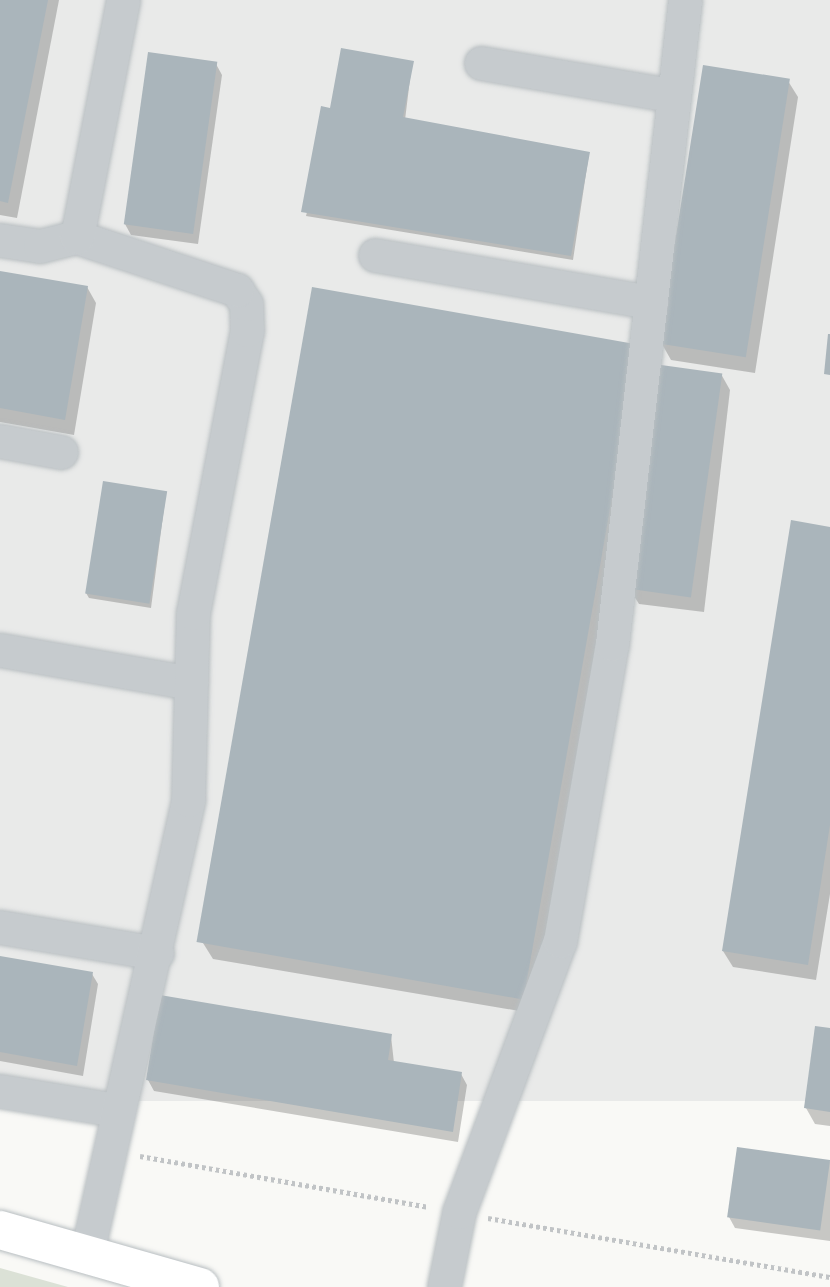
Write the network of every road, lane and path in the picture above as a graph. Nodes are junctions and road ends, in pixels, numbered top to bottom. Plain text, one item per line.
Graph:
1 (123, 0) edge
2 (685, 0) edge
3 (481, 62) dead end
4 (670, 94) junction
5 (77, 237) junction
6 (0, 240) edge
7 (375, 255) dead end
8 (651, 302) junction
9 (0, 441) edge
10 (61, 452) dead end
11 (0, 650) edge
12 (191, 682) junction
13 (0, 927) edge
14 (157, 953) junction
15 (0, 1091) edge
16 (116, 1110) junction
17 (0, 1230) edge
18 (87, 1253) junction
19 (200, 1287) edge
20 (444, 1287) edge

1 - 5 lane
2 - 4 lane
3 - 4 lane
4 - 8 lane
5 - 6 lane
5 - 12 lane
7 - 8 lane
8 - 20 lane
9 - 10 lane
11 - 12 lane
12 - 14 lane
13 - 14 lane
14 - 16 lane
15 - 16 lane
16 - 18 lane
17 - 18 main road
18 - 19 main road

